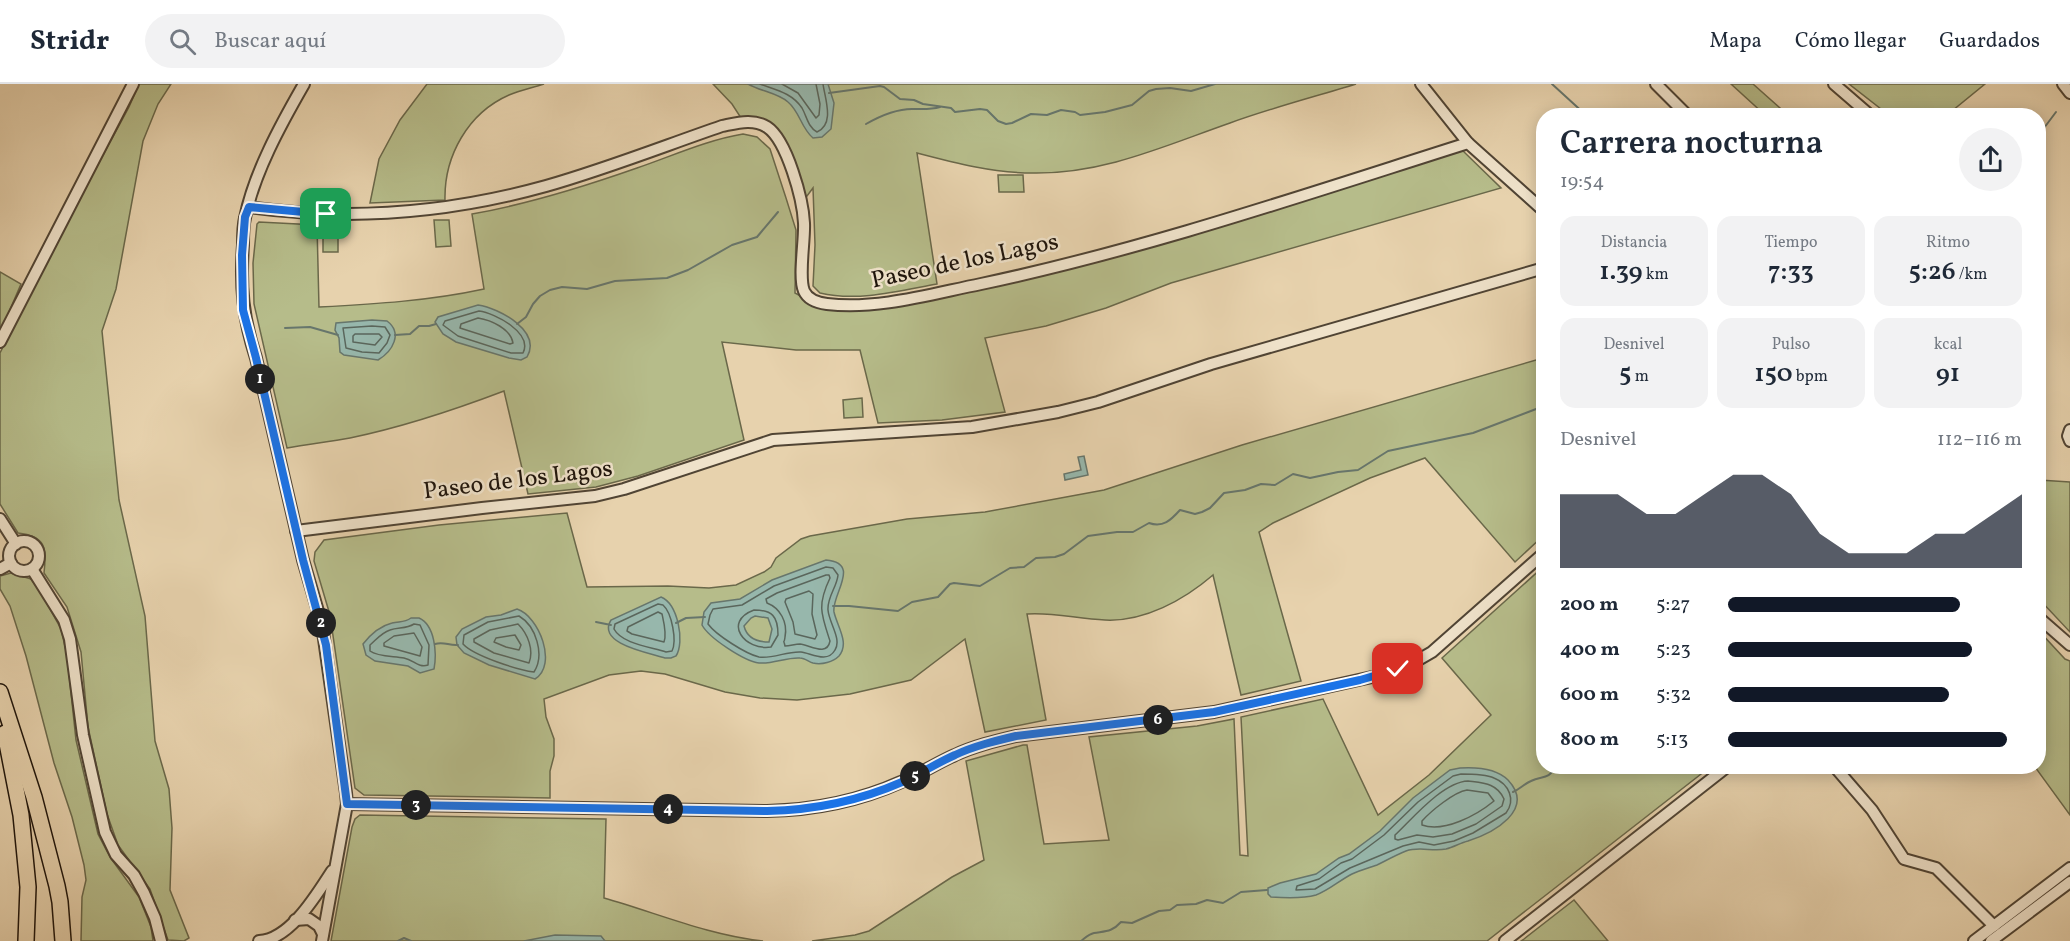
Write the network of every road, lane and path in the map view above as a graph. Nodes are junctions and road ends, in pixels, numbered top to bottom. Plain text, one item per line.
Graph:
1 (133, 84) edge
2 (304, 84) edge
3 (1421, 84) edge
4 (1656, 84) edge
5 (1834, 84) edge
6 (2063, 84) edge
7 (2070, 93) edge
8 (1680, 108) edge
9 (1862, 108) edge
10 (1468, 143) junction
11 (1536, 205) edge
12 (249, 207) junction
13 (1536, 270) edge
14 (0, 342) edge
15 (2070, 430) edge
16 (2070, 441) edge
17 (0, 519) edge
18 (296, 531) junction
19 (16, 544) junction
20 (1536, 560) edge
21 (11, 563) junction
22 (0, 569) edge
23 (32, 569) junction
24 (2046, 623) edge
25 (2070, 645) edge
26 (0, 692) edge
27 (0, 714) edge
28 (1718, 774) edge
29 (1841, 774) edge
30 (347, 804) junction
31 (50, 860) junction
32 (335, 865) junction
33 (2070, 868) edge
34 (2070, 882) edge
35 (295, 921) junction
36 (1994, 926) junction
37 (322, 937) edge
38 (26, 941) edge
39 (54, 941) edge
40 (63, 941) edge
41 (161, 941) edge
42 (259, 941) edge
43 (266, 941) edge
44 (1505, 941) edge
45 (1974, 941) edge
46 (1991, 941) edge

1 - 14 street
2 - 12 street
3 - 10 street
4 - 8 street
5 - 9 street
6 - 7 street
10 - 11 street
10 - 12 street, Paseo de los Lagos
12 - 18 street
13 - 18 street, Paseo de los Lagos
15 - 16 street
17 - 19 street
18 - 30 street
19 - 21 street
19 - 23 street
20 - 30 street
21 - 22 street
21 - 23 street
23 - 41 street
24 - 25 street
26 - 31 highway
27 - 38 highway
28 - 44 street
29 - 36 street
30 - 32 street
31 - 39 highway
31 - 40 highway
32 - 35 street
32 - 37 street
33 - 36 street
34 - 46 street
35 - 37 street
35 - 43 street
36 - 45 street
42 - 43 street

